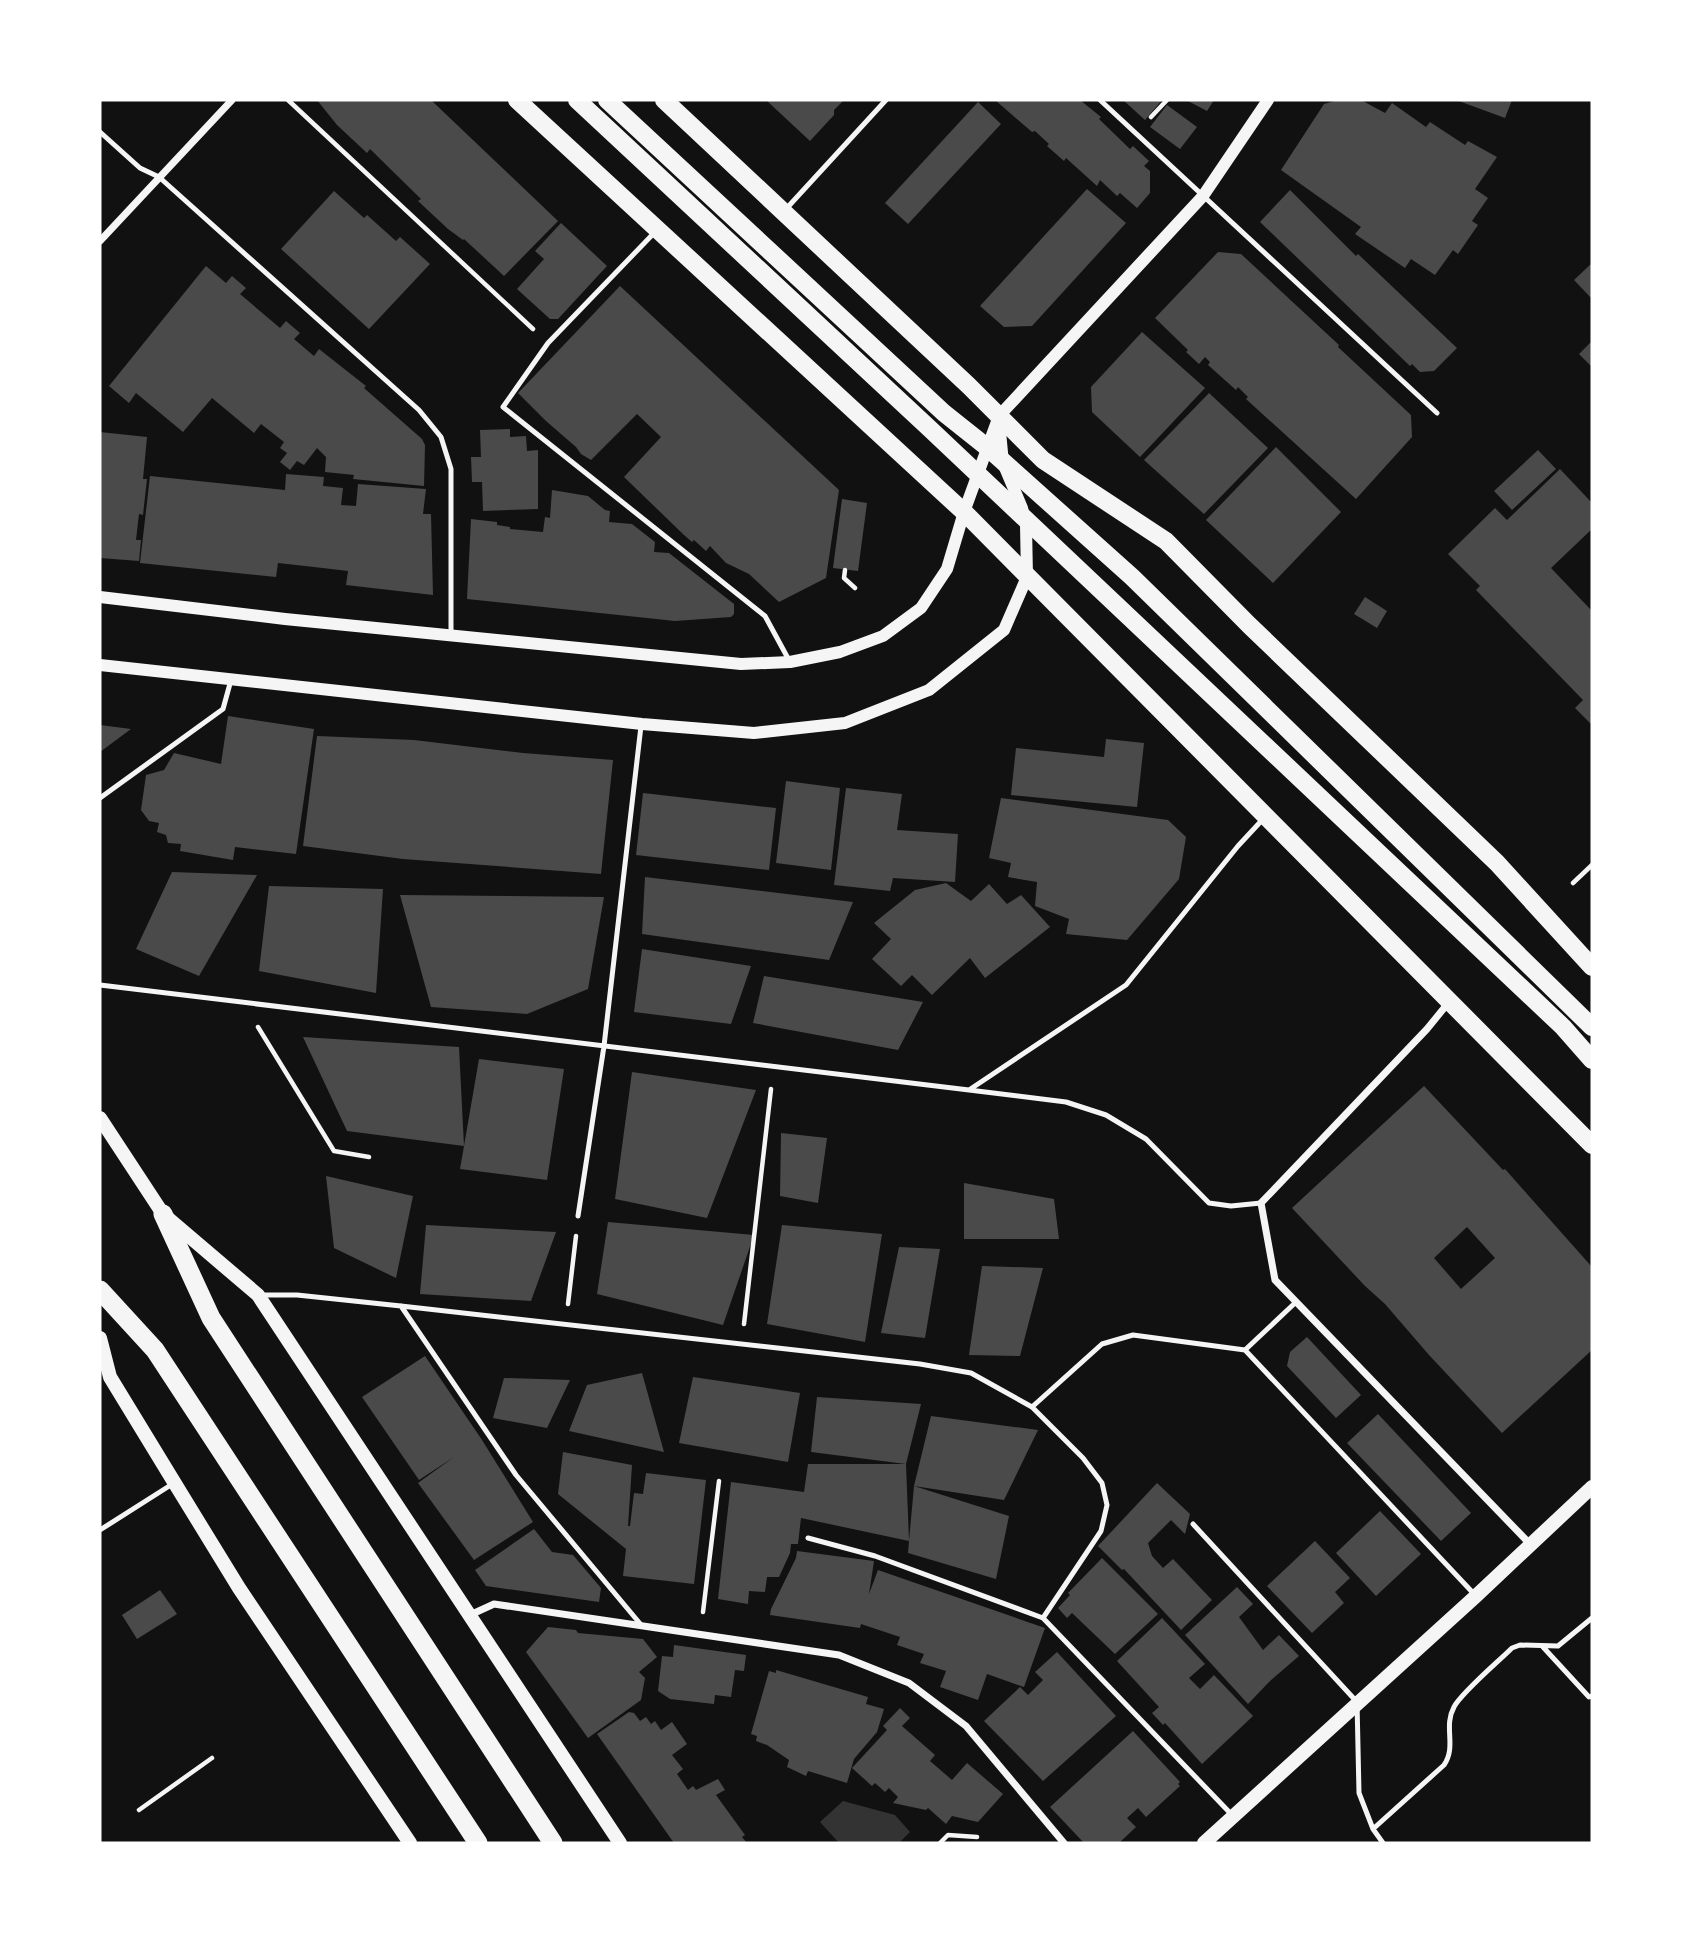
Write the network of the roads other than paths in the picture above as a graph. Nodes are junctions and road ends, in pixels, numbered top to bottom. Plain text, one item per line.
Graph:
1 (232, 100) edge
2 (517, 100) edge
3 (577, 100) edge
4 (607, 100) edge
5 (664, 100) edge
6 (886, 100) edge
7 (1100, 100) edge
8 (1268, 100) edge
9 (100, 132) edge
10 (159, 177) junction
11 (1203, 196) junction
12 (784, 211) junction
13 (658, 229) junction
14 (100, 241) edge
15 (1437, 413) dead end
16 (999, 416) junction
17 (988, 448) junction
18 (1003, 463) junction
19 (977, 476) junction
20 (964, 512) junction
21 (1025, 520) junction
22 (1027, 577) junction
23 (100, 597) edge
24 (450, 635) junction
25 (790, 662) junction
26 (100, 665) edge
27 (231, 680) junction
28 (642, 724) junction
29 (100, 798) edge
30 (1266, 816) junction
31 (1592, 967) edge
32 (100, 985) edge
33 (1450, 1001) junction
34 (1592, 1027) edge
35 (604, 1046) junction
36 (1592, 1060) edge
37 (969, 1090) junction
38 (100, 1118) edge
39 (1592, 1145) edge
40 (1261, 1203) junction
41 (163, 1214) junction
42 (578, 1216) road end
43 (100, 1290) edge
44 (258, 1296) junction
45 (1296, 1302) junction
46 (401, 1306) junction
47 (100, 1338) edge
48 (1245, 1350) junction
49 (1032, 1407) junction
50 (174, 1482) junction
51 (1592, 1487) edge
52 (1193, 1524) dead end
53 (100, 1530) edge
54 (808, 1538) dead end
55 (1530, 1544) junction
56 (1476, 1596) junction
57 (470, 1616) junction
58 (1043, 1618) junction
59 (1592, 1618) edge
60 (642, 1626) junction
61 (1542, 1647) junction
62 (1592, 1696) edge
63 (1357, 1702) junction
64 (1233, 1816) junction
65 (1373, 1829) junction
66 (410, 1843) edge
67 (478, 1843) edge
68 (553, 1843) edge
69 (620, 1843) edge
70 (1064, 1843) edge
71 (1204, 1843) edge
72 (1383, 1843) edge

1 - 10 street
2 - 13 main road
3 - 19 main road
4 - 17 main road
5 - 12 main road
6 - 12 lane
7 - 11 lane
8 - 11 street
9 - 10 lane
10 - 14 street
10 - 24 lane
11 - 15 lane
11 - 16 street
12 - 16 main road
13 - 20 main road
13 - 25 lane
16 - 17 street
16 - 18 street
16 - 31 main road
17 - 18 main road
17 - 19 street
18 - 21 street
18 - 34 main road
19 - 20 street
19 - 21 main road
20 - 22 main road
20 - 25 street
21 - 22 street
21 - 36 main road
22 - 28 street
22 - 30 main road
23 - 24 street
24 - 25 street
26 - 27 street
27 - 28 street
27 - 29 lane
28 - 35 lane
30 - 33 main road
30 - 37 lane
32 - 35 lane
33 - 39 main road
33 - 40 street
35 - 37 lane
35 - 42 lane
37 - 40 lane
38 - 41 main road
40 - 45 street
41 - 44 main road
41 - 68 highway
43 - 67 highway
44 - 46 lane
44 - 57 main road
45 - 48 lane
45 - 55 street
46 - 49 lane
46 - 60 lane
47 - 50 main road
48 - 49 lane
48 - 56 lane
49 - 58 lane
50 - 53 lane
50 - 66 main road
51 - 55 main road
52 - 63 lane
54 - 58 lane
55 - 56 main road
56 - 63 main road
57 - 60 street
57 - 69 main road
58 - 64 lane
59 - 61 lane
60 - 70 street
61 - 62 lane
61 - 65 lane
63 - 64 main road
63 - 65 lane
64 - 71 main road
65 - 72 lane

